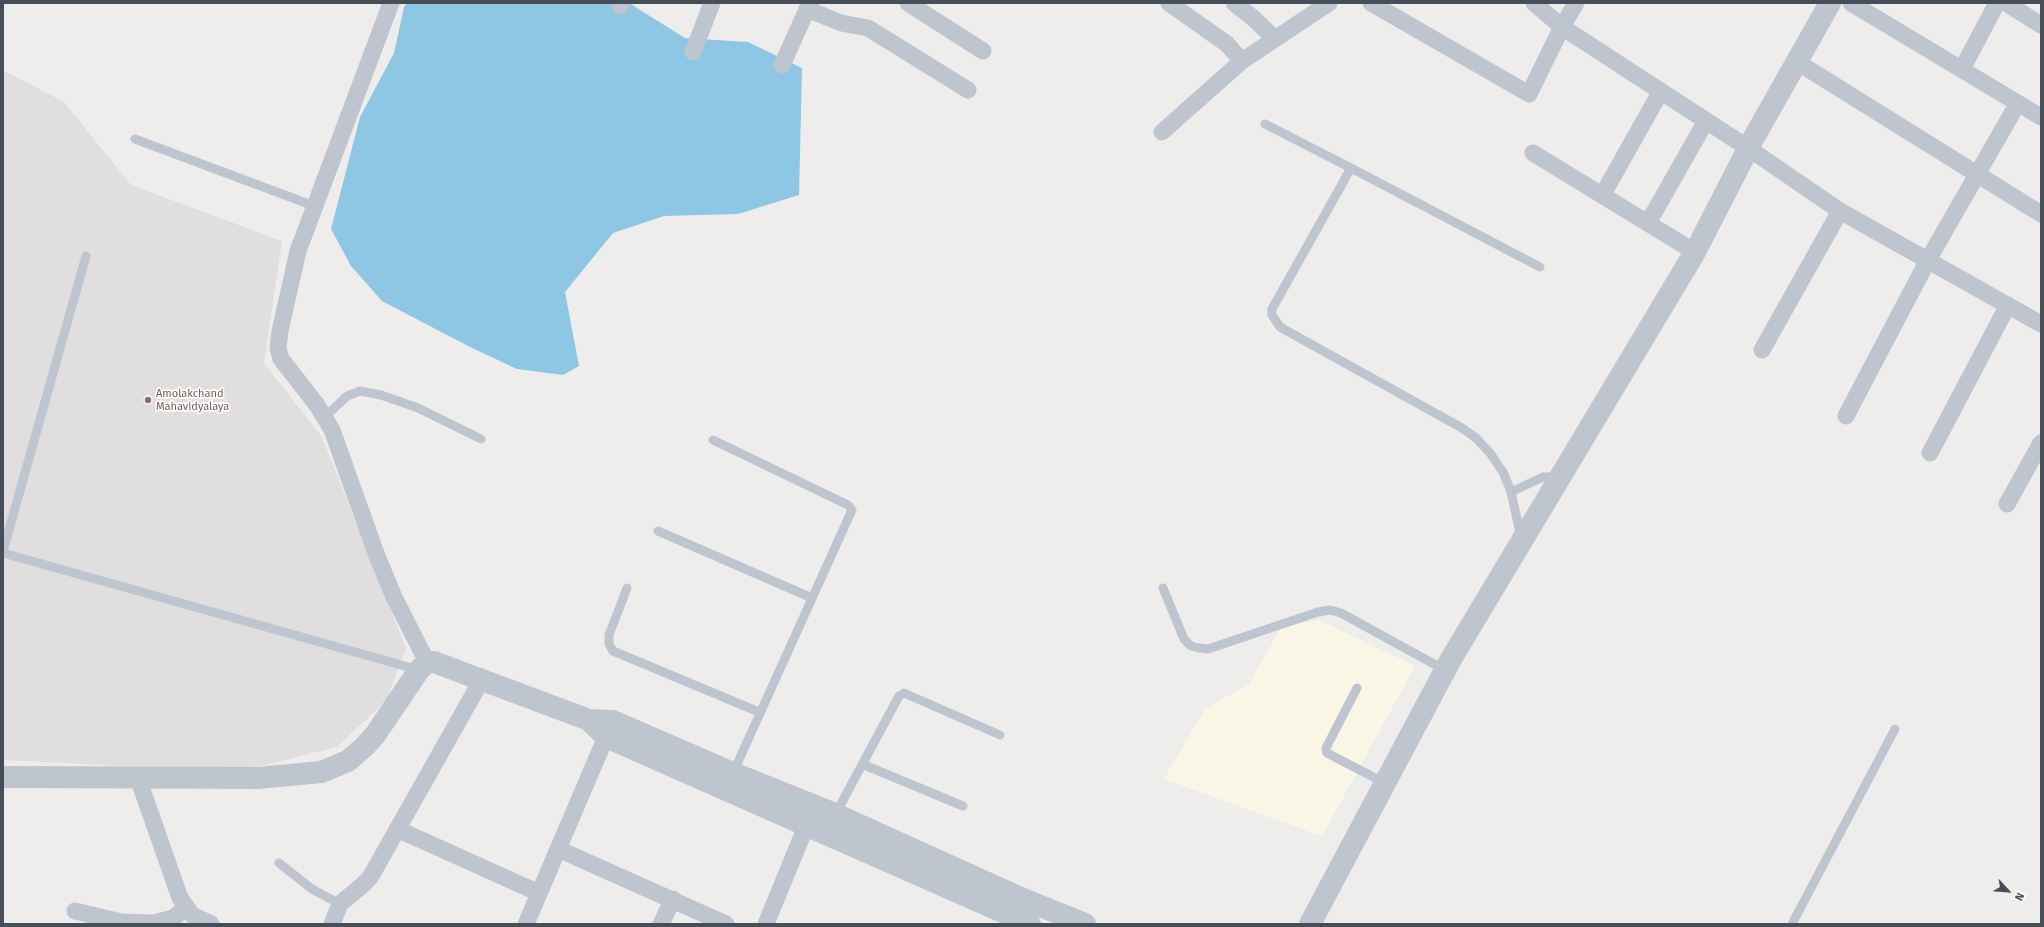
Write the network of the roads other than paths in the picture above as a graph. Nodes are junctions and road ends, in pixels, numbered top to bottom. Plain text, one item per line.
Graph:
1 (391, 3) edge
2 (712, 3) edge
3 (908, 3) edge
4 (1169, 3) edge
5 (1234, 3) edge
6 (1329, 3) edge
7 (1371, 3) edge
8 (1534, 3) edge
9 (1576, 3) edge
10 (1830, 3) edge
11 (1851, 3) edge
12 (1997, 3) edge
13 (2006, 3) edge
14 (808, 6) edge
15 (2041, 25) edge
16 (1562, 27) junction
17 (1275, 39) junction
18 (983, 51) dead end
19 (693, 52) dead end
20 (1242, 61) junction
21 (1797, 62) junction
22 (782, 65) dead end
23 (1962, 69) junction
24 (968, 90) dead end
25 (1661, 91) junction
26 (2018, 103) junction
27 (2041, 117) edge
28 (1706, 121) junction
29 (1265, 124) dead end
30 (1162, 132) dead end
31 (135, 139) dead end
32 (1748, 148) junction
33 (1533, 153) dead end
34 (1350, 168) junction
35 (1976, 174) junction
36 (1603, 194) junction
37 (314, 206) junction
38 (1840, 211) junction
39 (2041, 214) edge
40 (1648, 223) junction
41 (1695, 252) junction
42 (86, 256) dead end
43 (1928, 260) junction
44 (1540, 267) dead end
45 (2008, 305) junction
46 (2041, 324) edge
47 (1762, 350) dead end
48 (1846, 416) dead end
49 (325, 417) junction
50 (481, 439) dead end
51 (713, 440) dead end
52 (2041, 443) edge
53 (1930, 453) dead end
54 (1560, 477) junction
55 (1511, 492) junction
56 (2007, 504) dead end
57 (658, 530) dead end
58 (1522, 540) junction
59 (3, 552) edge
60 (627, 588) dead end
61 (1163, 588) dead end
62 (812, 598) junction
63 (423, 666) junction
64 (1445, 670) junction
65 (481, 681) junction
66 (1357, 688) dead end
67 (760, 712) junction
68 (609, 729) junction
69 (1895, 729) dead end
70 (1000, 735) dead end
71 (862, 764) junction
72 (3, 778) edge
73 (138, 778) junction
74 (730, 781) junction
75 (1385, 783) junction
76 (963, 806) dead end
77 (810, 816) junction
78 (831, 825) junction
79 (397, 829) junction
80 (558, 849) junction
81 (279, 863) dead end
82 (539, 893) junction
83 (673, 899) junction
84 (340, 904) junction
85 (186, 908) junction
86 (75, 911) dead end
87 (1020, 914) edge
88 (211, 924) edge
89 (332, 924) edge
90 (526, 924) edge
91 (661, 924) edge
92 (726, 924) edge
93 (766, 924) edge
94 (1085, 924) edge
95 (1310, 924) edge
96 (1792, 924) edge

1 - 37 street
2 - 19 street
3 - 18 street
4 - 20 street
5 - 17 street
6 - 17 street
7 - 16 street
8 - 16 street
9 - 16 street
10 - 21 street
11 - 23 street
12 - 23 street
13 - 15 street
14 - 22 street
14 - 24 street
16 - 25 street
17 - 20 street
20 - 30 street
21 - 32 street
21 - 35 street
23 - 26 street
25 - 28 street
25 - 36 street
26 - 27 street
26 - 35 street
28 - 32 street
28 - 40 street
29 - 34 lane
31 - 37 lane
32 - 38 street
32 - 41 street
33 - 36 street
34 - 44 lane
34 - 55 lane
35 - 39 street
35 - 43 street
36 - 40 street
37 - 49 street
38 - 43 street
38 - 47 street
40 - 41 street
41 - 54 street
42 - 59 lane
43 - 45 street
43 - 48 street
45 - 46 street
45 - 53 street
49 - 50 lane
49 - 63 street
51 - 62 lane
52 - 56 street
54 - 55 lane
54 - 58 street
55 - 58 lane
57 - 62 lane
58 - 64 street
59 - 63 lane
60 - 67 lane
61 - 64 lane
62 - 67 lane
63 - 65 street
63 - 73 street
64 - 75 street
65 - 68 street
65 - 79 street
66 - 75 lane
67 - 74 lane
68 - 74 street
68 - 80 street
69 - 96 lane
70 - 71 lane
71 - 76 lane
71 - 78 lane
72 - 73 street
73 - 85 street
74 - 77 street
75 - 95 street
77 - 78 street
77 - 93 street
78 - 87 street
79 - 82 street
79 - 84 street
80 - 82 street
80 - 83 street
81 - 84 lane
82 - 90 street
83 - 91 street
83 - 92 street
84 - 89 street
85 - 86 street
85 - 88 street
87 - 94 street

